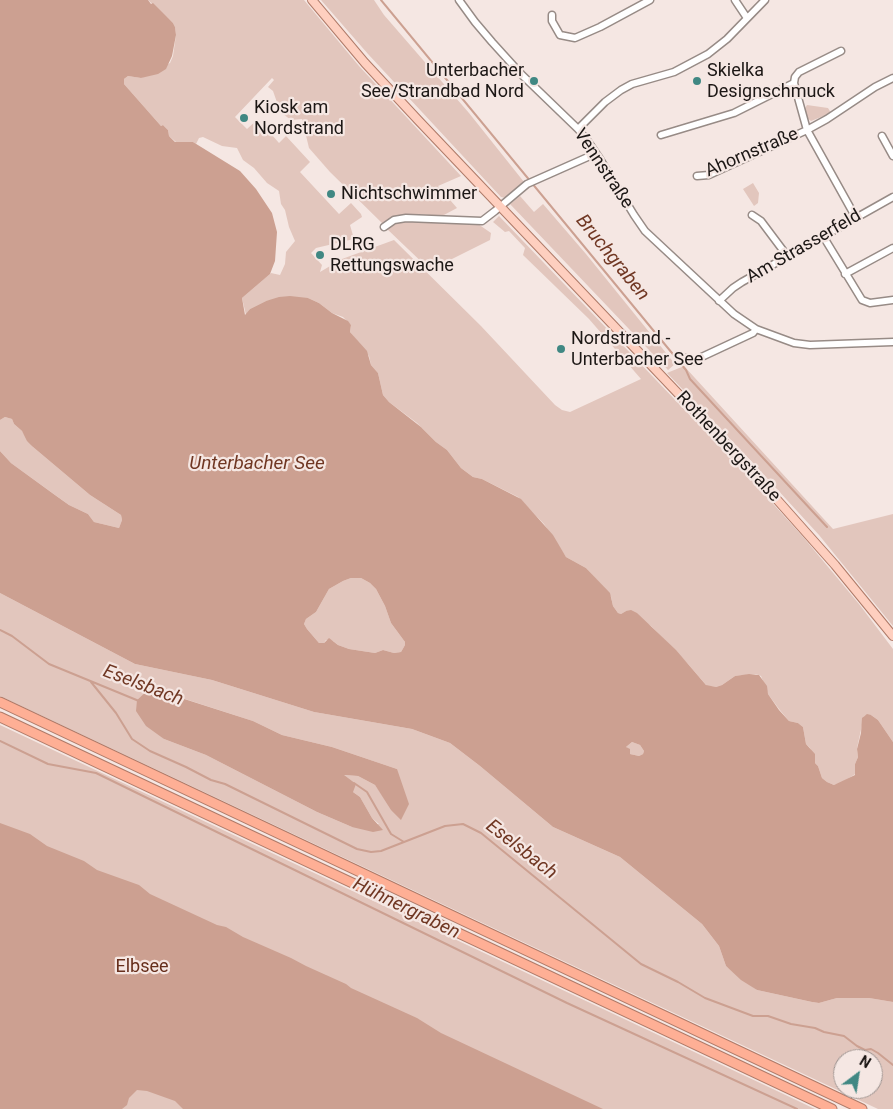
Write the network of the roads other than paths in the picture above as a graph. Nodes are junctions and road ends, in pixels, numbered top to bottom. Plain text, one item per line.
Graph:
1 (312, 0) edge
2 (460, 0) edge
3 (650, 0) edge
4 (735, 0) edge
5 (765, 0) edge
6 (552, 15) dead end
7 (748, 18) junction
8 (841, 51) dead end
9 (893, 78) edge
10 (794, 83) junction
11 (578, 129) junction
12 (807, 130) junction
13 (661, 135) dead end
14 (882, 136) dead end
15 (595, 152) junction
16 (893, 156) edge
17 (698, 176) dead end
18 (893, 197) edge
19 (501, 206) junction
20 (752, 215) dead end
21 (856, 218) junction
22 (384, 227) dead end
23 (823, 236) junction
24 (893, 248) edge
25 (788, 257) junction
26 (845, 274) junction
27 (893, 300) edge
28 (719, 301) junction
29 (756, 329) junction
30 (893, 342) edge
31 (686, 358) dead end
32 (893, 636) edge
33 (0, 702) edge
34 (0, 717) edge
35 (832, 1109) edge
36 (862, 1109) edge

1 - 19 main road, Rothenbergstraße
2 - 11 street, Vennstraße
3 - 6 street
4 - 7 street
5 - 7 street
7 - 11 street
8 - 10 street
9 - 12 street, Ahornstraße
10 - 12 street
10 - 13 street
11 - 15 street, Vennstraße
12 - 17 street, Ahornstraße
12 - 21 street
14 - 16 street
15 - 19 street
15 - 28 street, Vennstraße
18 - 21 street, Am Strasserfeld
19 - 22 street
19 - 32 main road, Rothenbergstraße
20 - 25 street
21 - 23 street, Am Strasserfeld
23 - 25 street, Am Strasserfeld
23 - 26 street
24 - 26 street
25 - 28 street, Am Strasserfeld
26 - 27 street
28 - 29 street, Vennstraße
29 - 30 street, Vennstraße
29 - 31 street
33 - 36 highway
34 - 35 highway

